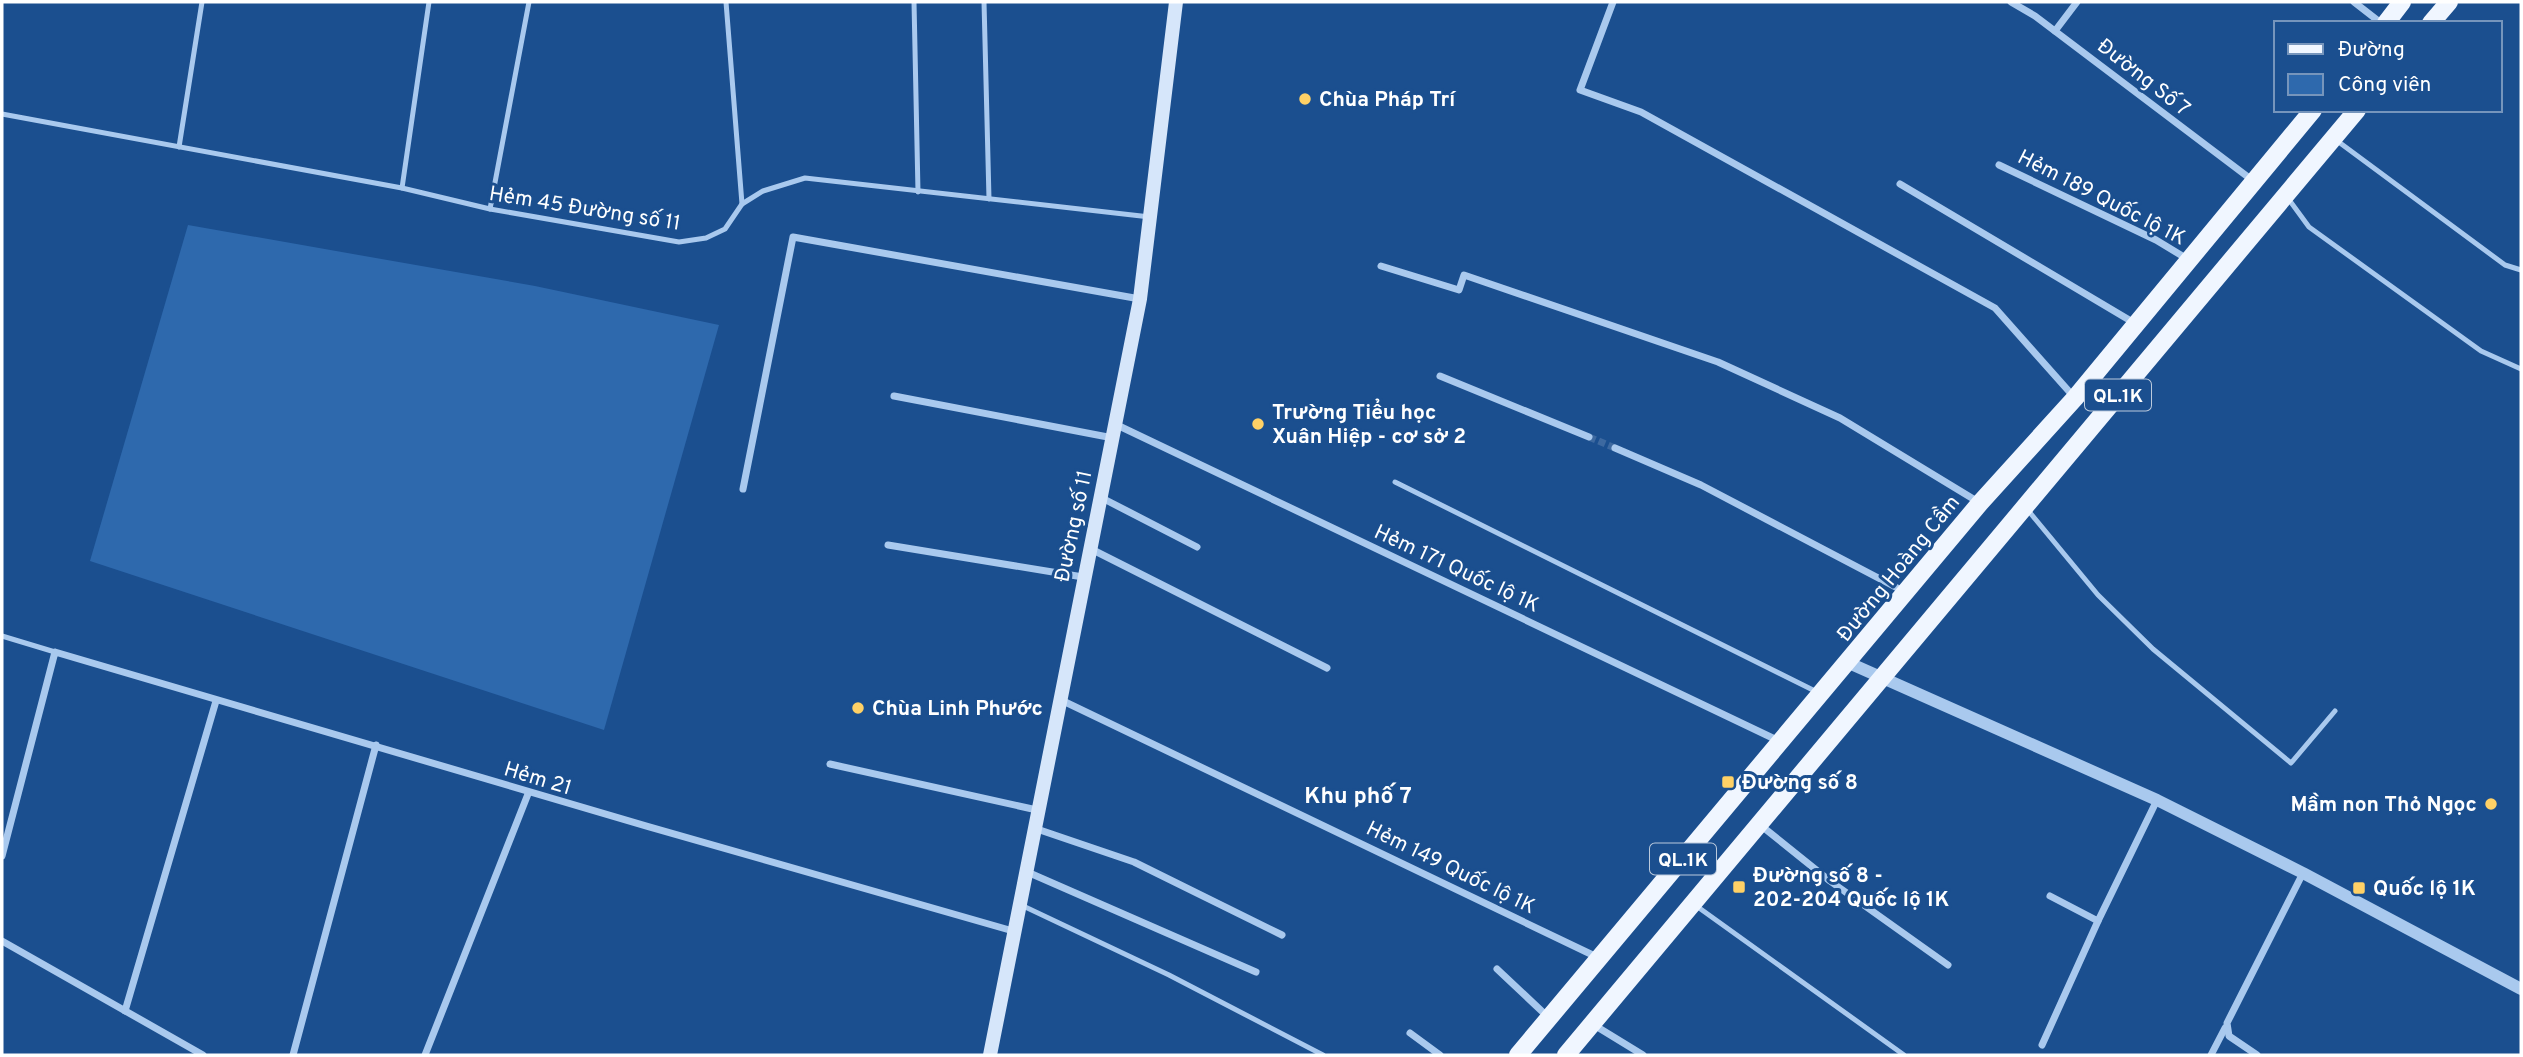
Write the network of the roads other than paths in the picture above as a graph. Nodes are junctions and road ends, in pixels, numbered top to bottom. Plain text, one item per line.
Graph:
1 (201, 2) edge
2 (429, 2) edge
3 (528, 2) edge
4 (726, 2) edge
5 (914, 2) edge
6 (984, 2) edge
7 (1176, 2) edge
8 (1613, 2) edge
9 (2011, 2) edge
10 (2077, 2) edge
11 (2354, 2) edge
12 (2402, 2) edge
13 (2449, 2) edge
14 (2381, 21) edge
15 (2386, 21) edge
16 (2433, 21) edge
17 (2054, 31) junction
18 (2311, 112) edge
19 (2355, 112) edge
20 (2, 114) edge
21 (2333, 138) junction
22 (178, 146) junction
23 (1999, 165) dead end
24 (2254, 182) junction
25 (1900, 184) dead end
26 (402, 188) junction
27 (918, 192) junction
28 (2285, 194) junction
29 (989, 199) junction
30 (742, 204) junction
31 (489, 209) junction
32 (1150, 217) junction
33 (2189, 260) junction
34 (1381, 267) dead end
35 (2521, 270) edge
36 (1140, 299) junction
37 (2136, 324) junction
38 (2521, 369) edge
39 (1440, 376) dead end
40 (894, 396) dead end
41 (2075, 398) junction
42 (1115, 432) junction
43 (1588, 437) tunnel mouth
44 (1615, 448) tunnel mouth
45 (1395, 482) dead end
46 (743, 489) dead end
47 (1102, 498) junction
48 (1980, 503) junction
49 (2025, 507) junction
50 (888, 545) dead end
51 (1197, 547) dead end
52 (1090, 549) junction
53 (1083, 577) junction
54 (1905, 592) junction
55 (2, 636) edge
56 (55, 652) junction
57 (1849, 663) junction
58 (1326, 668) dead end
59 (1880, 679) junction
60 (1821, 694) junction
61 (1061, 699) junction
62 (216, 701) junction
63 (2335, 711) dead end
64 (1782, 743) junction
65 (376, 745) junction
66 (830, 764) dead end
67 (528, 794) junction
68 (2157, 800) junction
69 (1037, 810) junction
70 (1759, 824) junction
71 (1033, 828) junction
72 (2, 856) edge
73 (1025, 870) junction
74 (2303, 873) junction
75 (2050, 896) dead end
76 (1018, 904) junction
77 (1692, 904) junction
78 (2098, 921) junction
79 (1013, 931) junction
80 (1282, 934) dead end
81 (2, 941) edge
82 (1599, 958) junction
83 (1948, 965) dead end
84 (1497, 969) dead end
85 (1256, 972) dead end
86 (2521, 989) edge
87 (125, 1011) junction
88 (1549, 1017) junction
89 (1590, 1023) junction
90 (2226, 1029) junction
91 (1410, 1033) dead end
92 (2042, 1045) dead end
93 (203, 1055) edge
94 (293, 1055) edge
95 (425, 1055) edge
96 (990, 1055) edge
97 (1323, 1055) edge
98 (1440, 1055) edge
99 (1518, 1055) edge
100 (1566, 1055) edge
101 (1643, 1055) edge
102 (1904, 1055) edge
103 (2211, 1055) edge
104 (2256, 1055) edge

1 - 22 lane
2 - 26 lane
3 - 31 lane
4 - 30 lane
5 - 27 lane
6 - 29 lane
7 - 32 main road, Đường số 11
8 - 41 street
9 - 17 street, Đường Số 7
10 - 17 street
11 - 14 street
12 - 15 main road
13 - 16 main road
17 - 24 street, Đường Số 7
18 - 24 main road, Đường Hoàng Cầm / QL.1K
19 - 21 main road, QL.1K
20 - 22 lane, Hẻm 45 Đường số 11
21 - 28 main road, QL.1K
21 - 35 lane
22 - 26 lane, Hẻm 45 Đường số 11
23 - 33 street, Hẻm 189 Quốc lộ 1K
24 - 33 main road, Đường Hoàng Cầm / QL.1K
25 - 37 street
26 - 31 lane, Hẻm 45 Đường số 11
27 - 29 lane, Hẻm 45 Đường số 11
27 - 30 lane, Hẻm 45 Đường số 11
28 - 38 lane
28 - 49 main road, QL.1K
29 - 32 lane, Hẻm 45 Đường số 11
30 - 31 lane, Hẻm 45 Đường số 11
32 - 36 main road, Đường số 11
33 - 37 main road, Đường Hoàng Cầm / QL.1K
34 - 48 street
36 - 42 main road, Đường số 11
36 - 46 street
37 - 41 main road, Đường Hoàng Cầm / QL.1K
39 - 43 street
40 - 42 street, Hẻm 171 Quốc lộ 1K
41 - 48 main road, Đường Hoàng Cầm / QL.1K
42 - 47 main road, Đường số 11
42 - 64 street, Hẻm 171 Quốc lộ 1K
44 - 54 street
45 - 60 lane
47 - 51 street
47 - 52 main road, Đường số 11
48 - 54 main road, Đường Hoàng Cầm / QL.1K
49 - 59 main road, QL.1K
49 - 63 lane
50 - 53 street
52 - 53 main road, Đường số 11
52 - 58 street
53 - 61 main road, Đường số 11
54 - 57 main road, Đường Hoàng Cầm / QL.1K
55 - 56 lane
56 - 62 street, Hẻm 21
56 - 72 street
57 - 59 street
57 - 60 main road, Đường Hoàng Cầm / QL.1K
59 - 68 street
59 - 70 main road, QL.1K
60 - 64 main road, Đường Hoàng Cầm / QL.1K
61 - 69 main road, Đường số 11
61 - 82 street, Hẻm 149 Quốc lộ 1K
62 - 65 street, Hẻm 21
62 - 87 street
64 - 82 main road, Đường Hoàng Cầm / QL.1K
65 - 67 street, Hẻm 21
65 - 94 street
66 - 69 street
67 - 79 street, Hẻm 21
67 - 95 street
68 - 74 street
68 - 78 street
69 - 71 main road, Đường số 11
70 - 77 main road, QL.1K
70 - 83 street
71 - 73 main road, Đường số 11
71 - 80 street
73 - 76 main road, Đường số 11
73 - 85 street
74 - 86 street
74 - 90 street
75 - 78 street
76 - 79 main road, Đường số 11
76 - 97 lane
77 - 89 main road, QL.1K
77 - 102 lane
78 - 92 street
79 - 96 main road, Đường số 11
81 - 87 street
82 - 88 main road, Đường Hoàng Cầm / QL.1K
84 - 88 street
87 - 93 street
88 - 99 main road, Đường Hoàng Cầm / QL.1K
89 - 100 main road, QL.1K
89 - 101 street
90 - 103 street
90 - 104 street
91 - 98 street

